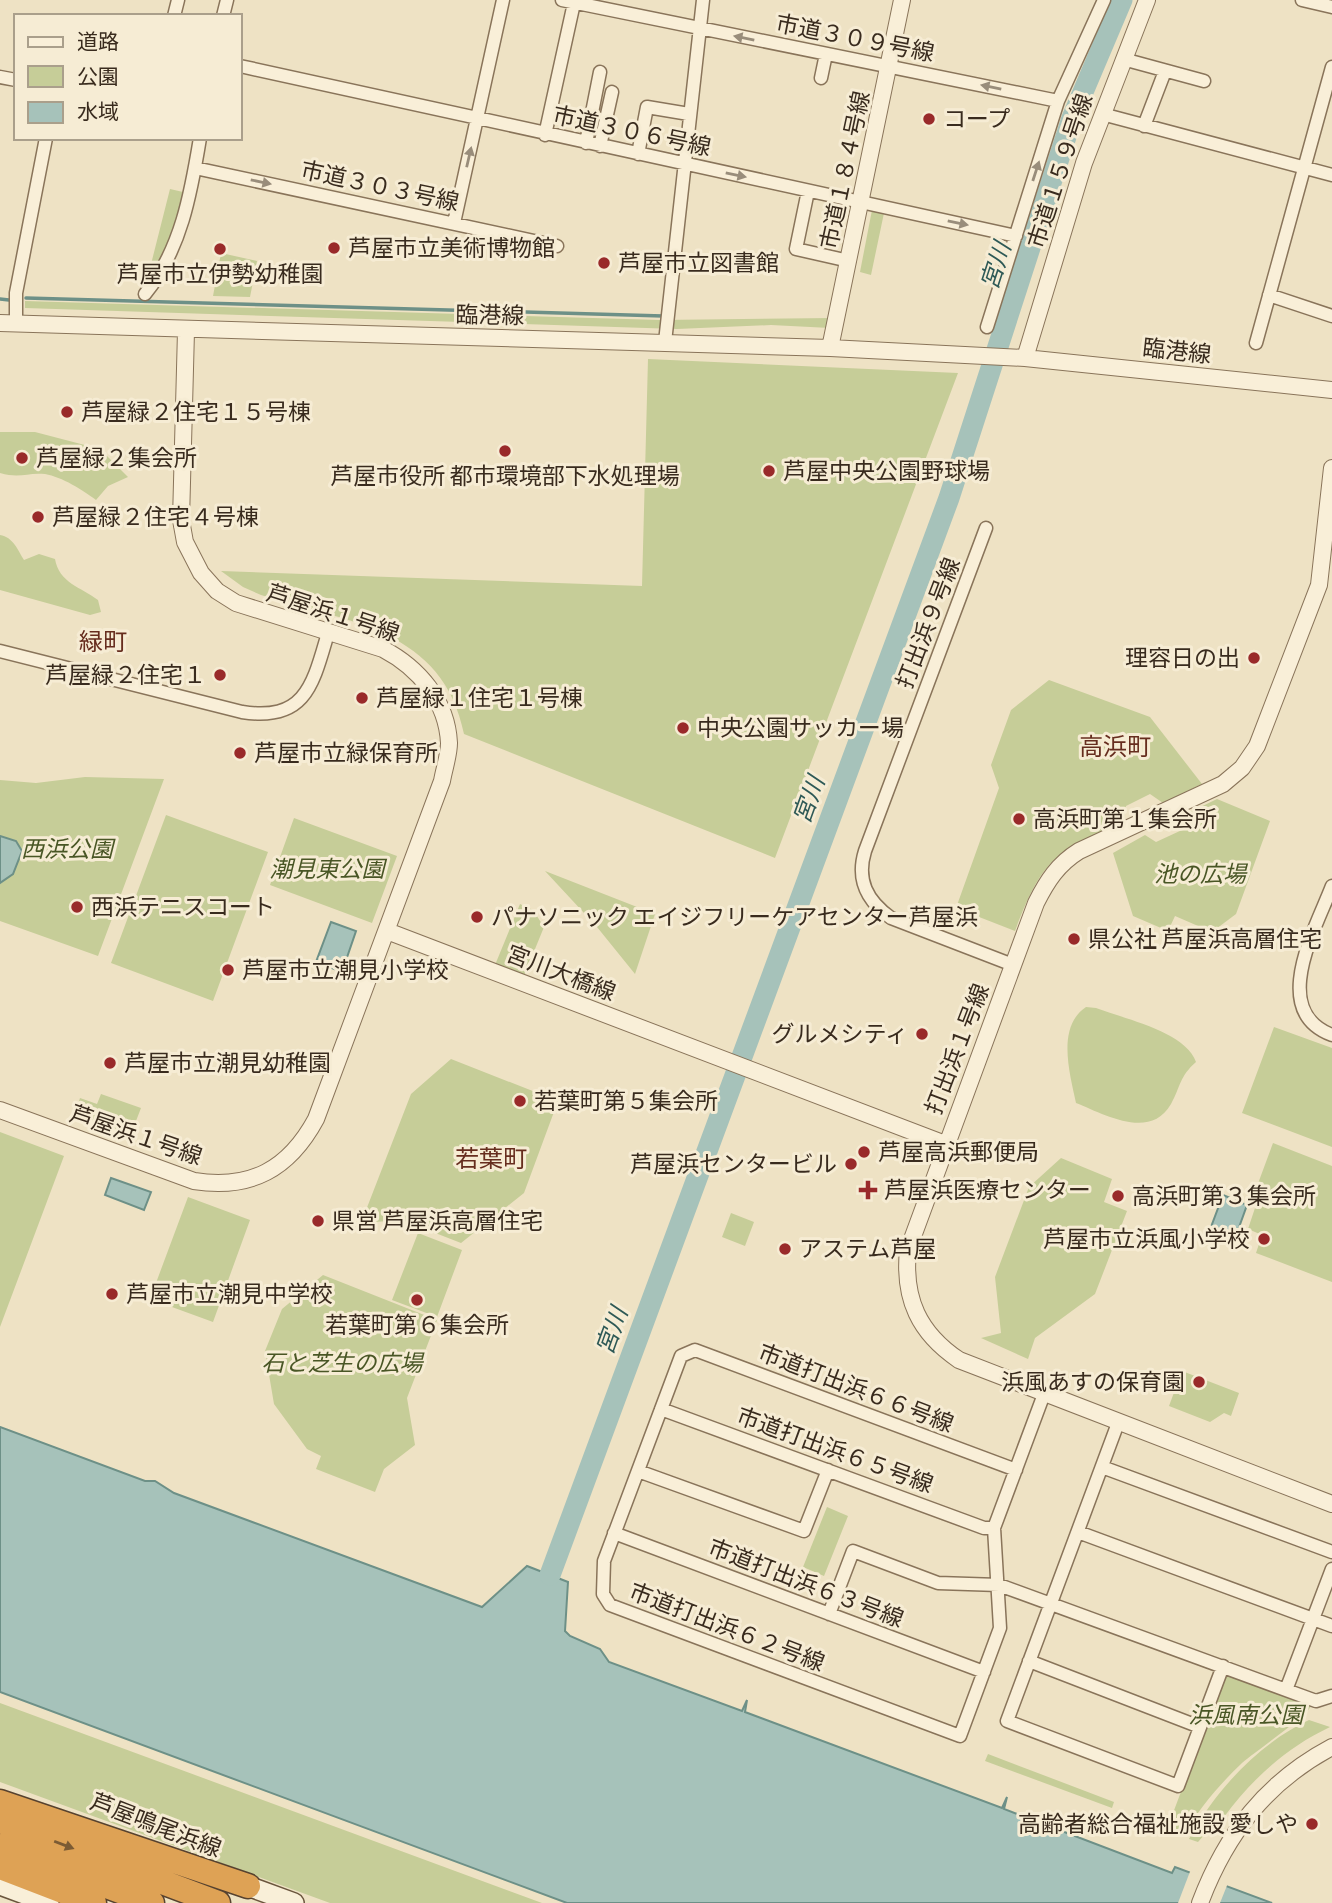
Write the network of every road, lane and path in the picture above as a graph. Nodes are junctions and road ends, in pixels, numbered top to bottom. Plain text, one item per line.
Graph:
1 (503, 0) edge
2 (703, 0) edge
3 (902, 0) edge
4 (1104, 0) edge
5 (1147, 0) edge
6 (1302, 0) edge
7 (568, 1) edge
8 (1332, 7) edge
9 (700, 29) junction
10 (826, 54) junction
11 (1123, 59) junction
12 (242, 66) edge
13 (889, 66) junction
14 (1332, 67) edge
15 (1165, 71) junction
16 (600, 72) dead end
17 (821, 78) dead end
18 (1204, 81) dead end
19 (612, 92) dead end
20 (1058, 101) junction
21 (689, 114) junction
22 (1101, 114) junction
23 (477, 120) junction
24 (1144, 126) junction
25 (545, 135) junction
26 (46, 140) edge
27 (200, 140) edge
28 (586, 144) junction
29 (600, 146) junction
30 (638, 154) junction
31 (683, 163) junction
32 (195, 168) junction
33 (1305, 168) junction
34 (1332, 175) edge
35 (808, 191) junction
36 (862, 203) junction
37 (454, 223) junction
38 (1016, 236) junction
39 (557, 246) dead end
40 (849, 261) junction
41 (145, 294) dead end
42 (1269, 295) junction
43 (1332, 316) edge
44 (8, 324) edge
45 (987, 327) dead end
46 (186, 331) junction
47 (665, 342) junction
48 (1256, 343) dead end
49 (830, 348) junction
50 (1021, 358) junction
51 (1332, 390) edge
52 (1332, 468) edge
53 (986, 528) dead end
54 (1325, 587) edge
55 (328, 633) junction
56 (0, 651) edge
57 (1332, 886) edge
58 (387, 931) junction
59 (1013, 965) junction
60 (1332, 1035) edge
61 (0, 1110) edge
62 (945, 1144) junction
63 (681, 1356) joint
64 (1044, 1395) junction
65 (661, 1409) junction
66 (1118, 1423) junction
67 (1102, 1467) junction
68 (638, 1471) junction
69 (828, 1471) junction
70 (1016, 1471) junction
71 (1332, 1504) edge
72 (994, 1528) junction
73 (1078, 1532) junction
74 (614, 1534) junction
75 (1332, 1552) edge
76 (1332, 1569) edge
77 (999, 1585) junction
78 (1051, 1602) junction
79 (829, 1614) junction
80 (1312, 1618) junction
81 (1332, 1626) edge
82 (1029, 1661) junction
83 (1223, 1666) junction
84 (984, 1672) junction
85 (1286, 1690) junction
86 (1332, 1696) edge
87 (1200, 1727) junction
88 (1332, 1747) edge
89 (0, 1792) edge
90 (0, 1802) edge
91 (0, 1821) edge
92 (0, 1846) edge
93 (0, 1867) edge
94 (0, 1885) edge
95 (248, 1886) junction
96 (49, 1903) edge
97 (94, 1903) edge
98 (152, 1903) edge
99 (218, 1903) edge
100 (294, 1903) edge
101 (1200, 1903) edge

1 - 23 street
2 - 9 street
3 - 13 street, 市道１８４号線
4 - 20 street
5 - 11 street, 市道１５９号線
6 - 8 street
7 - 9 street, 市道３０９号線
7 - 25 street
10 -> 9 street, 市道３０９号線
9 - 21 street
10 - 13 street, 市道３０９号線
10 - 17 street
11 - 15 street
11 - 22 street, 市道１５９号線
12 - 23 street, 市道３０６号線
20 -> 13 street, 市道３０９号線
13 - 36 street, 市道１８４号線
14 - 33 street
15 - 18 street
15 - 24 street
16 - 28 street
19 - 29 street
38 -> 20 street
21 - 30 street
21 - 31 street
22 - 24 street
22 - 50 street, 市道１５９号線
23 - 25 street, 市道３０６号線
37 -> 23 street
24 - 33 street
25 - 28 street, 市道３０６号線
26 - 44 street
27 - 32 street
28 - 29 street, 市道３０６号線
29 - 30 street, 市道３０６号線
30 - 31 street, 市道３０６号線
31 -> 35 street, 市道３０６号線
31 - 47 street
32 -> 37 street, 市道３０３号線
32 - 41 street
33 - 34 street
33 - 42 street
35 - 36 street, 市道３０６号線
35 - 40 street
36 -> 38 street, 市道３０６号線
36 - 40 street, 市道１８４号線
37 - 39 street, 市道３０３号線
38 - 45 street
40 - 49 street, 市道１８４号線
42 - 43 street
42 - 48 street
44 - 46 street, 臨港線
46 - 47 street, 臨港線
46 - 55 street, 芦屋浜１号線
47 - 49 street, 臨港線
49 - 50 street, 臨港線
50 - 51 street, 臨港線
52 - 54 street, 打出浜１号線
53 - 59 street, 打出浜９号線
54 - 59 street, 打出浜１号線
55 - 56 street
55 - 58 street, 芦屋浜１号線
57 - 60 street
58 - 61 street, 芦屋浜１号線
58 - 62 street, 宮川大橋線
59 - 62 street, 打出浜１号線
62 - 64 street, 打出浜１号線
63 - 65 street, 市道打出浜６２号線
63 - 70 street, 市道打出浜６６号線
64 - 66 street, 打出浜１号線
64 - 70 street
65 - 68 street, 市道打出浜６２号線
65 - 69 street, 市道打出浜６５号線
66 - 67 street
66 - 71 street, 打出浜１号線
67 - 73 street
67 - 75 street
68 - 69 street
68 - 74 street, 市道打出浜６２号線
69 - 72 street, 市道打出浜６５号線
70 - 72 street
72 - 77 street
73 - 78 street
73 - 80 street
74 - 79 street, 市道打出浜６３号線
74 - 84 street, 市道打出浜６２号線
76 - 80 street
77 - 78 street
77 - 79 street
77 - 84 street
78 - 82 street
78 - 83 street
79 - 84 street, 市道打出浜６３号線
80 - 81 street
80 - 85 street
82 - 87 street
82 - 87 street
83 - 85 street
83 - 87 street
85 - 86 street
88 - 101 street
89 - 95 main road, 芦屋鳴尾浜線
90 - 95 highway
91 -> 99 highway
92 - 98 highway
93 - 97 highway
94 - 96 main road
95 - 100 main road, 芦屋鳴尾浜線

